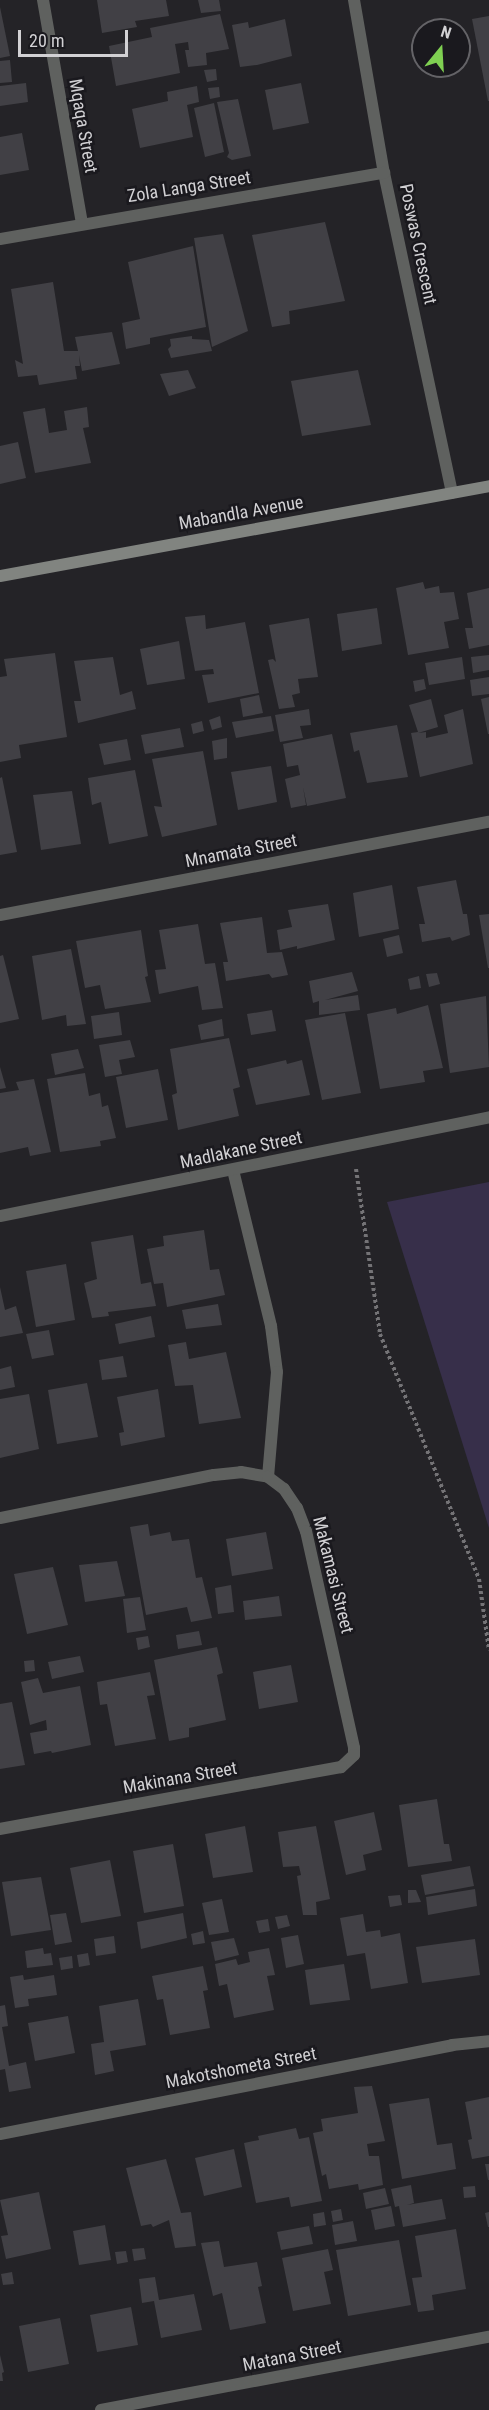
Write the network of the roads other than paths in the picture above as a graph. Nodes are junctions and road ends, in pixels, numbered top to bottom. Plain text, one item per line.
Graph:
1 (43, 0) edge
2 (354, 0) edge
3 (384, 173) junction
4 (82, 223) junction
5 (0, 239) edge
6 (489, 486) edge
7 (452, 494) junction
8 (0, 576) edge
9 (489, 822) edge
10 (0, 915) edge
11 (489, 1116) edge
12 (233, 1170) junction
13 (0, 1216) edge
14 (268, 1477) junction
15 (0, 1518) edge
16 (354, 1748) joint
17 (0, 1829) edge
18 (489, 2041) edge
19 (0, 2134) edge
20 (489, 2337) edge
21 (101, 2410) edge

1 - 4 street, Mqaqa Street
2 - 3 street, Poswas Crescent
3 - 4 street, Zola Langa Street
3 - 7 street, Poswas Crescent
4 - 5 street, Zola Langa Street
6 - 7 street, Mabandla Avenue
7 - 8 street, Mabandla Avenue
9 - 10 street, Mnamata Street
11 - 12 street, Madlakane Street
12 - 13 street, Madlakane Street
12 - 14 street
14 - 15 street
14 - 16 street, Makamasi Street
16 - 17 street, Makinana Street
18 - 19 street, Makotshometa Street
20 - 21 street, Matana Street

